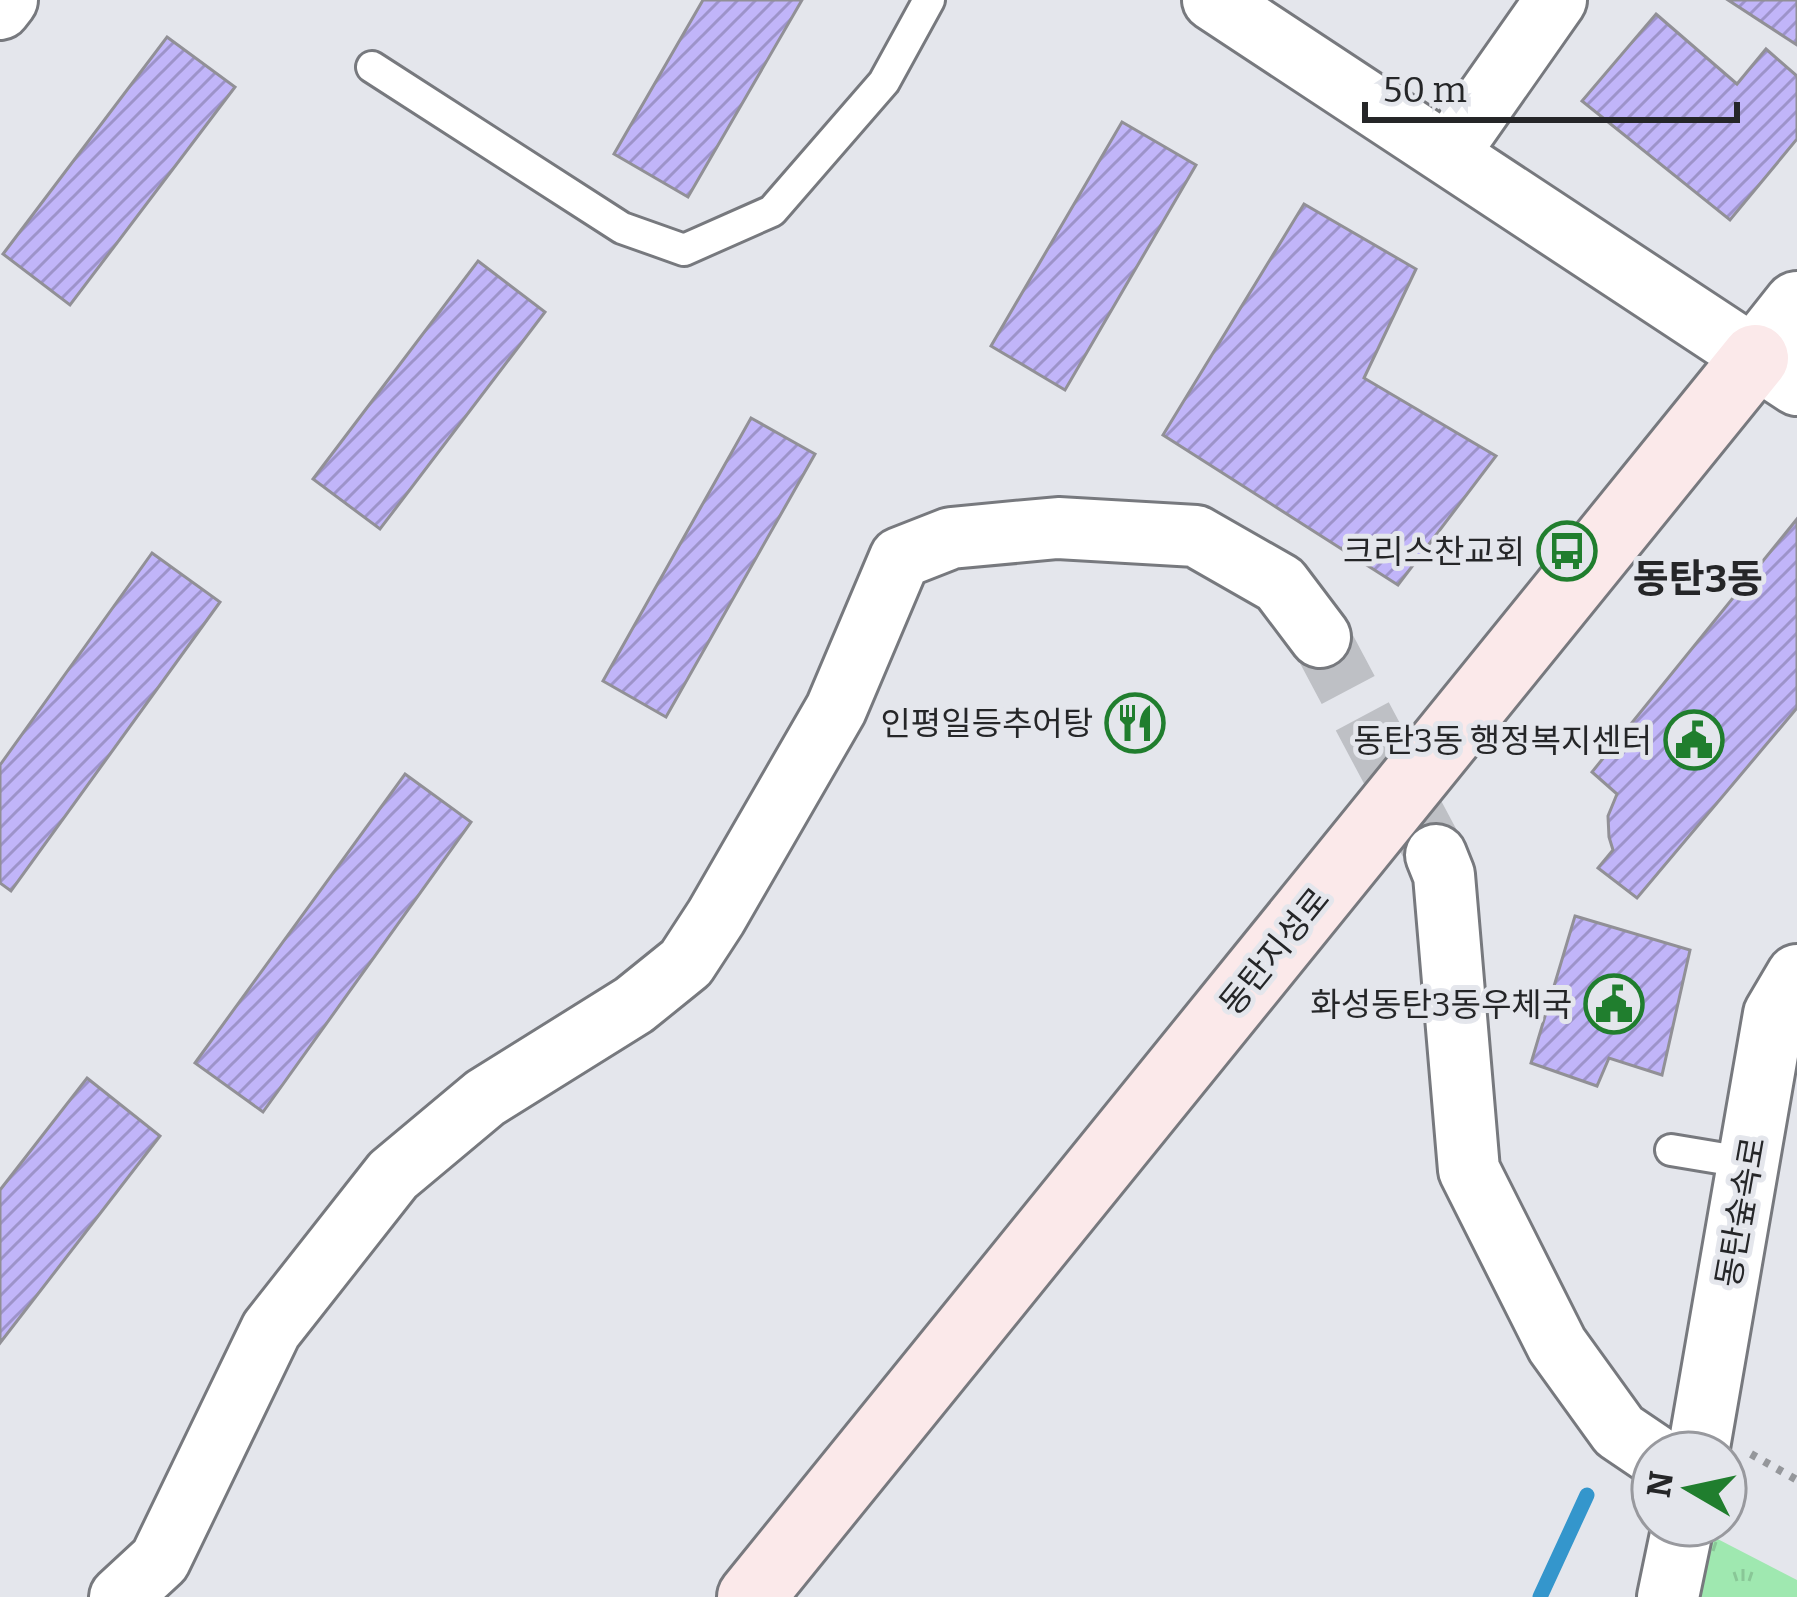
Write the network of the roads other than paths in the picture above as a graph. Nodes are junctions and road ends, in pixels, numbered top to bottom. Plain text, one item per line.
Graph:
1 (7, 0) edge
2 (929, 0) edge
3 (1213, 0) edge
4 (1556, 0) edge
5 (0, 9) edge
6 (373, 67) dead end
7 (1448, 154) junction
8 (1797, 304) edge
9 (1776, 372) edge
10 (1320, 638) tunnel mouth
11 (1436, 855) tunnel mouth
12 (1797, 976) edge
13 (1671, 1150) dead end
14 (1749, 1163) junction
15 (1701, 1429) edge
16 (1629, 1438) edge
17 (1678, 1549) edge
18 (119, 1597) edge
19 (751, 1597) edge
20 (1668, 1597) edge

1 - 5 street
2 - 6 lane
3 - 7 street
4 - 7 street
7 - 9 street
8 - 9 street, 동탄지성로
9 - 19 main road, 동탄지성로
10 - 18 street
11 - 16 street
12 - 14 street, 동탄숲속로
13 - 14 lane
14 - 15 street, 동탄숲속로
17 - 20 street

